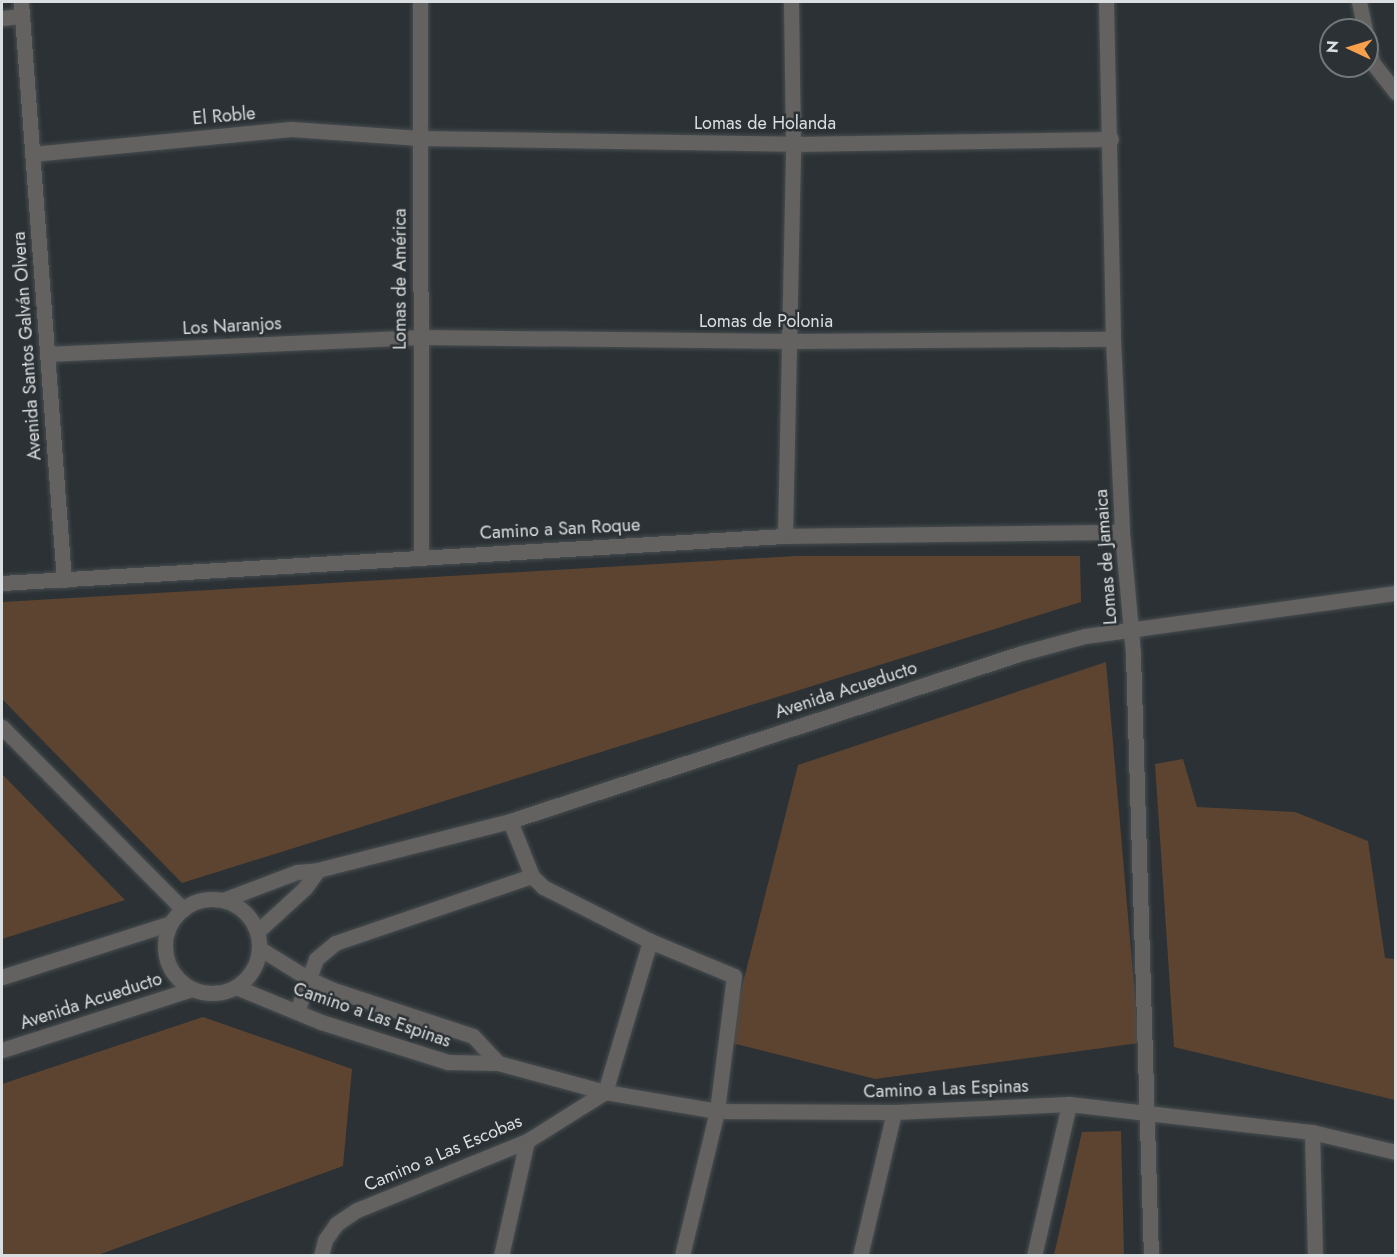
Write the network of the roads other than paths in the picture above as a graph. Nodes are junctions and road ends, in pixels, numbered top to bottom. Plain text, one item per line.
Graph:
1 (420, 2) edge
2 (791, 2) edge
3 (1106, 2) edge
4 (1359, 2) edge
5 (21, 9) edge
6 (2, 18) edge
7 (1362, 18) edge
8 (1379, 71) edge
9 (1395, 93) edge
10 (420, 138) junction
11 (1111, 139) junction
12 (793, 144) junction
13 (32, 154) junction
14 (419, 337) junction
15 (1113, 339) junction
16 (790, 341) junction
17 (47, 354) junction
18 (1122, 532) junction
19 (785, 536) junction
20 (421, 556) junction
21 (64, 580) junction
22 (2, 583) edge
23 (1395, 593) edge
24 (1131, 629) junction
25 (2, 727) edge
26 (510, 821) junction
27 (318, 870) junction
28 (532, 876) junction
29 (223, 900) junction
30 (183, 909) junction
31 (171, 923) junction
32 (258, 931) junction
33 (650, 941) junction
34 (259, 948) junction
35 (2, 977) edge
36 (309, 979) junction
37 (236, 987) junction
38 (192, 989) junction
39 (297, 1011) junction
40 (2, 1050) edge
41 (498, 1063) junction
42 (605, 1092) junction
43 (1069, 1104) junction
44 (1149, 1110) junction
45 (717, 1111) junction
46 (894, 1112) junction
47 (1312, 1132) junction
48 (527, 1141) junction
49 (1395, 1152) edge
50 (321, 1256) edge
51 (501, 1256) edge
52 (682, 1256) edge
53 (860, 1256) edge
54 (1034, 1256) edge
55 (1151, 1256) edge
56 (1315, 1256) edge

1 - 10 street, Lomas de América
2 - 12 street
3 - 11 street, Lomas de Jamaica
4 - 7 street
5 - 6 street
5 - 13 street, Avenida Santos Galván Olvera
8 - 9 street
10 - 12 street, Lomas de Holanda
10 - 13 street, El Roble
10 - 14 street, Lomas de América
11 - 12 street, Lomas de Holanda
11 - 15 street, Lomas de Jamaica
12 - 16 street
13 - 17 street, Avenida Santos Galván Olvera
14 - 16 street, Lomas de Polonia
14 - 17 street, Los Naranjos
14 - 20 street, Lomas de América
15 - 16 street, Lomas de Polonia
15 - 18 street, Lomas de Jamaica
16 - 19 street
17 - 21 street, Avenida Santos Galván Olvera
18 - 19 street, Camino a San Roque
18 - 24 street, Lomas de Jamaica
19 - 20 street, Camino a San Roque
20 - 21 street, Camino a San Roque
21 - 22 street, Camino a San Roque
23 - 24 street, Avenida Acueducto
24 - 26 street, Avenida Acueducto
24 - 44 street, Lomas de Jamaica
25 - 30 street
26 - 27 street, Avenida Acueducto
26 - 28 street
27 - 29 street, Avenida Acueducto
27 - 32 street
28 - 33 street
28 - 36 street
29 - 30 street
29 - 32 street
30 - 31 street
31 - 35 street
31 - 38 street
32 - 34 street
33 - 42 street
33 - 45 street
34 - 36 street, Camino a Las Espinas
34 - 37 street
36 - 39 street
36 - 41 street, Camino a Las Espinas
37 - 38 street
37 - 39 street, Camino a Las Espinas
38 - 40 street, Avenida Acueducto
39 - 41 street, Camino a Las Espinas
41 - 42 street, Camino a Las Espinas
42 - 45 street, Camino a Las Espinas
42 - 48 street, Camino a Las Escobas
43 - 44 street, Camino a Las Espinas
43 - 46 street, Camino a Las Espinas
43 - 54 street
44 - 47 street, Camino a Las Espinas
44 - 55 street, Lomas de Jamaica
45 - 46 street, Camino a Las Espinas
45 - 52 street
46 - 53 street
47 - 49 street, Camino a Las Espinas
47 - 56 street
48 - 50 street, Camino a Las Escobas
48 - 51 street

